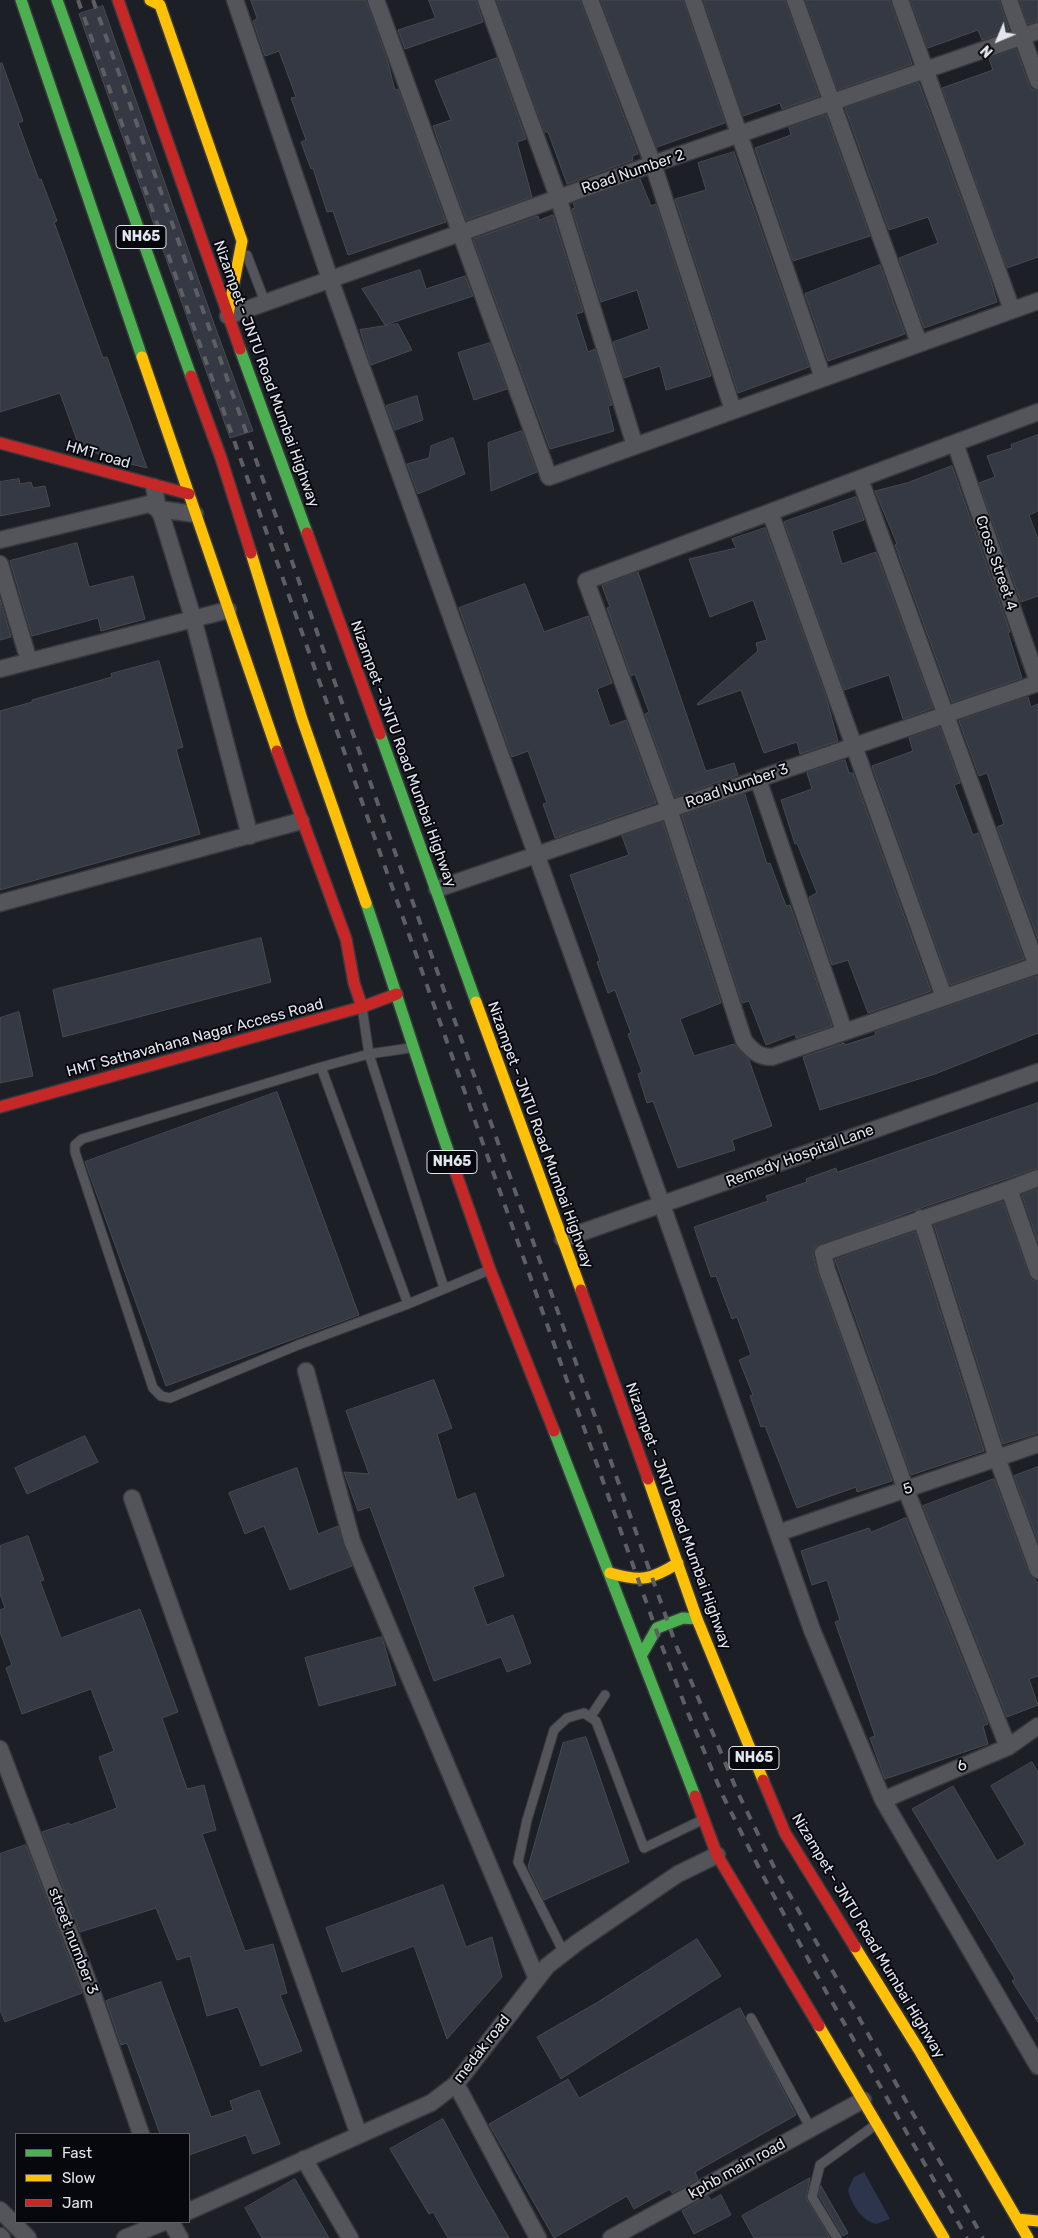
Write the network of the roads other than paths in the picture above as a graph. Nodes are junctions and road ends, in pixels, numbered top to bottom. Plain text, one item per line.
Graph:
1 (21, 0) edge
2 (57, 0) edge
3 (118, 0) edge
4 (235, 0) edge
5 (376, 0) edge
6 (486, 0) edge
7 (590, 0) edge
8 (693, 0) edge
9 (795, 0) edge
10 (900, 0) edge
11 (1009, 0) edge
12 (156, 2) edge
13 (1038, 31) edge
14 (1022, 37) junction
15 (926, 70) junction
16 (1038, 81) edge
17 (832, 103) junction
18 (740, 135) junction
19 (653, 164) junction
20 (558, 198) junction
21 (461, 233) junction
22 (242, 241) junction
23 (330, 278) junction
24 (1038, 301) edge
25 (265, 302) junction
26 (1012, 310) junction
27 (228, 316) junction
28 (919, 343) junction
29 (823, 378) junction
30 (733, 410) junction
31 (1038, 412) edge
32 (0, 443) edge
33 (955, 443) junction
34 (634, 446) junction
35 (860, 479) junction
36 (154, 487) junction
37 (189, 494) junction
38 (158, 509) junction
39 (770, 512) junction
40 (195, 514) junction
41 (0, 540) edge
42 (0, 564) edge
43 (228, 610) junction
44 (192, 618) junction
45 (28, 661) junction
46 (0, 669) edge
47 (1038, 683) edge
48 (946, 714) junction
49 (854, 746) junction
50 (758, 779) junction
51 (669, 809) junction
52 (301, 821) junction
53 (250, 836) junction
54 (536, 855) junction
55 (437, 889) junction
56 (0, 904) edge
57 (1038, 965) edge
58 (397, 994) junction
59 (944, 997) junction
60 (362, 1007) junction
61 (844, 1031) junction
62 (412, 1047) junction
63 (369, 1054) junction
64 (321, 1067) junction
65 (1038, 1072) edge
66 (0, 1107) edge
67 (1038, 1178) edge
68 (1009, 1189) junction
69 (662, 1205) junction
70 (921, 1218) junction
71 (563, 1239) junction
72 (490, 1270) junction
73 (1038, 1272) edge
74 (444, 1288) junction
75 (408, 1304) junction
76 (306, 1372) dead end
77 (1038, 1444) edge
78 (997, 1458) junction
79 (906, 1490) junction
80 (132, 1498) dead end
81 (778, 1533) junction
82 (678, 1563) junction
83 (1038, 1570) edge
84 (610, 1573) junction
85 (697, 1619) junction
86 (641, 1656) junction
87 (605, 1695) dead end
88 (591, 1716) junction
89 (1038, 1726) edge
90 (1008, 1747) junction
91 (0, 1749) edge
92 (883, 1800) junction
93 (704, 1820) junction
94 (717, 1855) junction
95 (564, 1952) junction
96 (537, 1979) junction
97 (750, 2018) dead end
98 (1038, 2066) edge
99 (456, 2084) junction
100 (863, 2100) junction
101 (877, 2124) junction
102 (811, 2129) junction
103 (140, 2133) edge
104 (359, 2135) junction
105 (304, 2159) junction
106 (0, 2210) edge
107 (190, 2211) edge
108 (1017, 2219) junction
109 (1038, 2221) edge
110 (162, 2223) edge
111 (171, 2223) edge
112 (28, 2238) edge
113 (125, 2238) edge
114 (180, 2238) edge
115 (350, 2238) edge
116 (538, 2238) edge
117 (611, 2238) edge
118 (837, 2238) edge
119 (944, 2238) edge
120 (1028, 2238) edge

1 - 37 main road
2 - 58 main road, NH65
3 - 27 main road, Nizampet - JNTU Road Mumbai Highway / NH65
4 - 23 street
5 - 21 street
6 - 20 street
7 - 19 street
8 - 18 street
9 - 17 street
10 - 15 street
11 - 14 street
12 - 22 main road
13 - 14 street, Road Number 2
14 - 15 street, Road Number 2
14 - 16 street
15 - 17 street, Road Number 2
15 - 26 street
17 - 18 street, Road Number 2
17 - 28 street
18 - 19 street, Road Number 2
18 - 29 street
19 - 20 street, Road Number 2
19 - 30 street
20 - 21 street, Road Number 2
20 - 34 street
21 - 23 street, Road Number 2
21 - 34 street
22 - 25 lane
22 - 27 main road
23 - 25 street, Road Number 2
23 - 54 street
24 - 26 street
25 - 27 street, Road Number 2
26 - 28 street
27 - 55 main road, Nizampet - JNTU Road Mumbai Highway / NH65
28 - 29 street
29 - 30 street
30 - 34 street
31 - 33 street
32 - 36 main road, HMT road
33 - 35 street
33 - 47 street, Cross Street 4
35 - 39 street
35 - 48 street
36 - 37 main road, HMT road
36 - 38 street
37 - 40 main road
38 - 40 street
38 - 41 street
38 - 44 street
39 - 49 street
39 - 51 street
40 - 43 main road
42 - 45 street
43 - 44 street
43 - 52 main road
44 - 45 street
44 - 53 street
45 - 46 street
47 - 48 street, Road Number 3
48 - 49 street, Road Number 3
48 - 57 street
49 - 50 street, Road Number 3
49 - 59 street
50 - 51 street, Road Number 3
50 - 61 street
51 - 54 street, Road Number 3
51 - 61 street
52 - 53 street
52 - 60 main road
53 - 56 street
54 - 55 street, Road Number 3
54 - 69 street
55 - 71 main road, Nizampet - JNTU Road Mumbai Highway / NH65
57 - 59 street
58 - 60 main road, HMT Sathavahana Nagar Access Road
58 - 62 main road, NH65
59 - 61 street
60 - 63 lane
60 - 66 main road, HMT Sathavahana Nagar Access Road
62 - 63 lane
62 - 72 main road, NH65
63 - 64 lane
63 - 74 lane
64 - 75 lane
64 - 75 lane
65 - 69 street, Remedy Hospital Lane
67 - 68 street
68 - 70 street
68 - 73 street
69 - 71 street, Remedy Hospital Lane
69 - 81 street
70 - 78 street
70 - 79 street
71 - 82 main road, Nizampet - JNTU Road Mumbai Highway / NH65
72 - 74 lane
72 - 84 main road, NH65
74 - 75 lane
76 - 96 street
77 - 78 street, 5
78 - 79 street, 5
78 - 83 street
79 - 81 street, 5
79 - 90 street
80 - 104 street
81 - 92 street
82 - 84 main road
82 - 85 main road, Nizampet - JNTU Road Mumbai Highway / NH65
84 - 86 main road, NH65
85 - 86 main road
85 - 108 main road, Nizampet - JNTU Road Mumbai Highway / NH65
86 - 93 main road, NH65
87 - 88 lane
88 - 93 lane
88 - 95 lane
89 - 90 street, 6
90 - 92 street, 6
91 - 103 street, street number 3
92 - 98 street
93 - 94 main road, NH65
94 - 95 street, medak road
94 - 100 main road, NH65
95 - 96 street, medak road
96 - 99 street, medak road
97 - 102 lane
99 - 104 street, medak road
99 - 116 street
100 - 101 main road, NH65
100 - 102 street, kphb main road
101 - 118 lane
101 - 119 main road, NH65
102 - 117 street, kphb main road
104 - 105 street, medak road
105 - 107 street, medak road
105 - 115 street
106 - 112 street
108 - 109 main road
108 - 120 main road, Nizampet - JNTU Road Mumbai Highway / NH65
110 - 113 street
111 - 114 street

